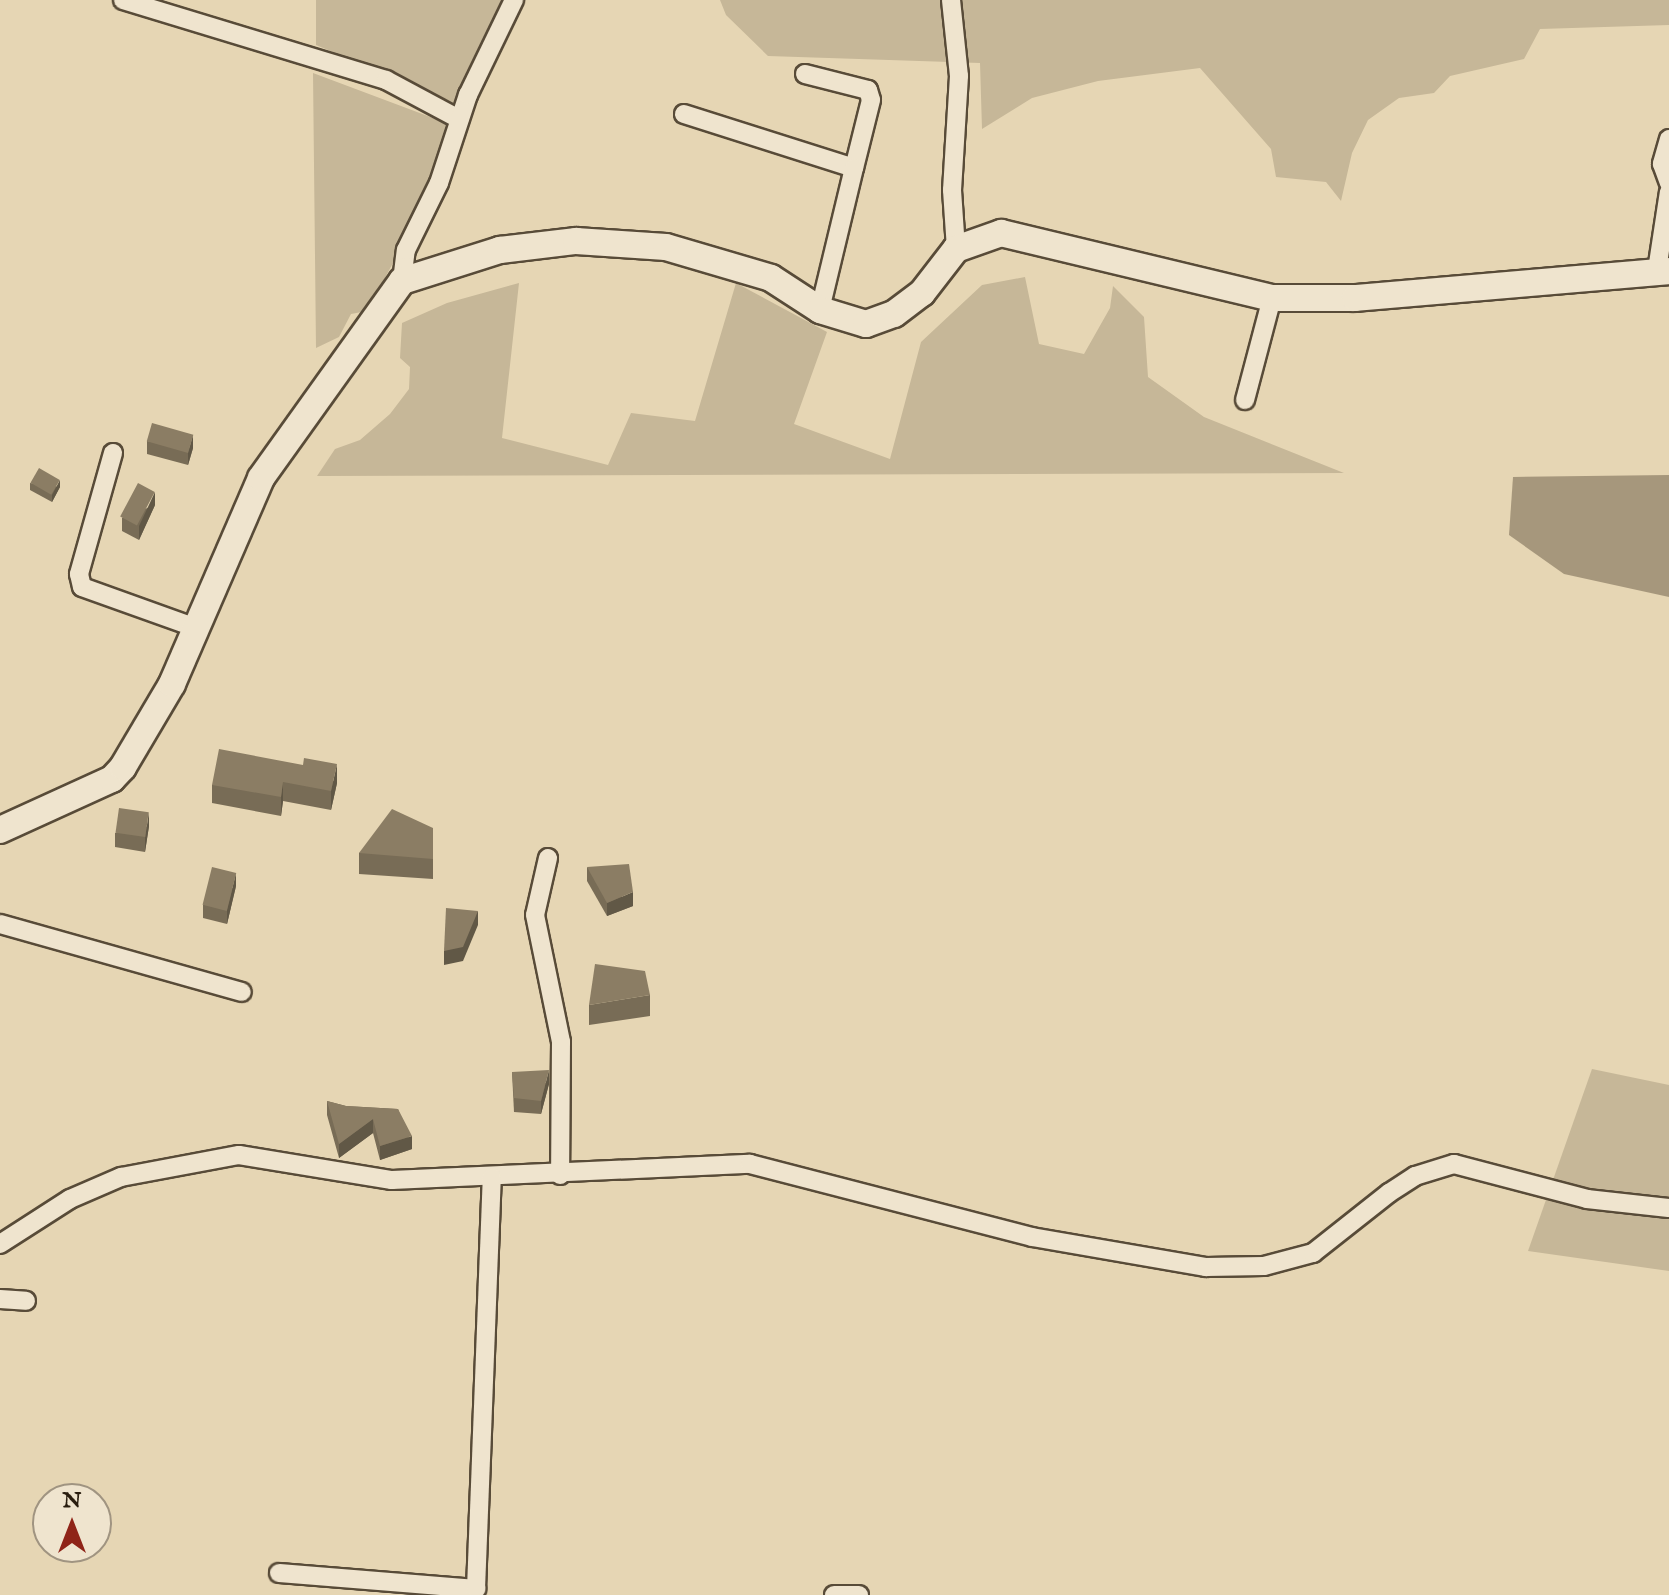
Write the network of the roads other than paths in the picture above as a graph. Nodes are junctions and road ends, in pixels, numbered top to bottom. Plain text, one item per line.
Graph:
1 (123, 0) edge
2 (514, 0) edge
3 (951, 0) edge
4 (805, 74) dead end
5 (684, 114) dead end
6 (459, 119) junction
7 (1669, 139) edge
8 (854, 168) junction
9 (1669, 183) edge
10 (1669, 192) edge
11 (956, 249) junction
12 (1663, 270) edge
13 (402, 281) junction
14 (1272, 298) junction
15 (820, 310) junction
16 (1245, 400) dead end
17 (113, 453) dead end
18 (194, 627) junction
19 (0, 830) edge
20 (548, 858) dead end
21 (0, 924) edge
22 (242, 992) dead end
23 (560, 1175) junction
24 (492, 1177) junction
25 (1669, 1208) edge
26 (0, 1244) edge
27 (0, 1299) edge
28 (26, 1301) dead end
29 (279, 1573) dead end
30 (834, 1595) edge
31 (859, 1595) edge

1 - 6 street
2 - 6 street
3 - 11 street
4 - 8 street
5 - 8 street
6 - 13 street
7 - 9 street
8 - 15 street
10 - 12 street
11 - 14 street
11 - 15 street
12 - 14 street
13 - 15 street
13 - 18 street
14 - 16 street
17 - 18 street
18 - 19 street
20 - 23 street
21 - 22 street
23 - 24 street
23 - 25 street
24 - 26 street
24 - 29 street
27 - 28 street
30 - 31 street

